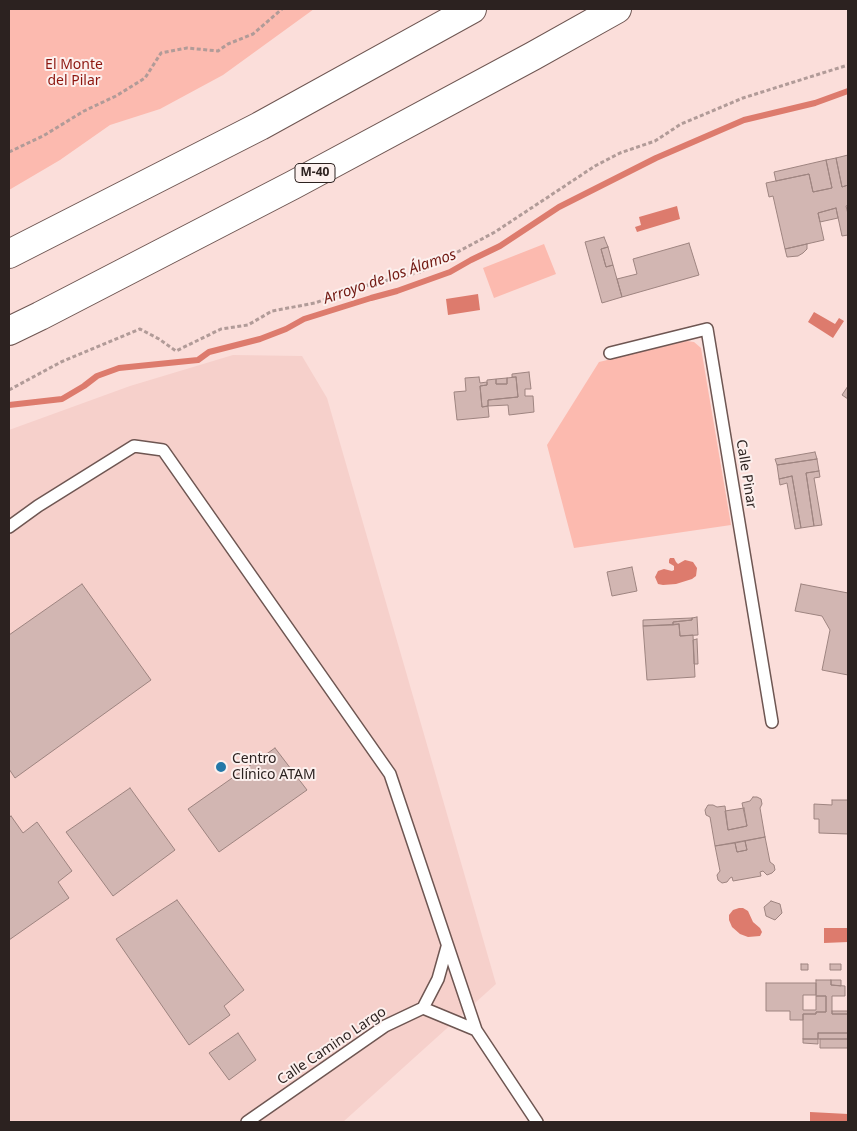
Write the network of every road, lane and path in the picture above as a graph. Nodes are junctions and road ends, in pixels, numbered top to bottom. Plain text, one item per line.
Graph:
1 (282, 9) edge
2 (472, 9) edge
3 (617, 9) edge
4 (848, 65) edge
5 (9, 152) edge
6 (9, 254) edge
7 (9, 331) edge
8 (610, 353) dead end
9 (9, 390) edge
10 (9, 526) edge
11 (772, 722) dead end
12 (447, 947) junction
13 (423, 1008) junction
14 (476, 1030) junction
15 (247, 1122) edge
16 (537, 1122) edge

1 - 5 path
2 - 6 highway
3 - 7 highway, M-40
4 - 9 path
8 - 11 lane, Calle Pinar
10 - 12 lane
12 - 13 lane
12 - 14 lane
13 - 14 lane
13 - 15 lane, Calle Camino Largo
14 - 16 lane

